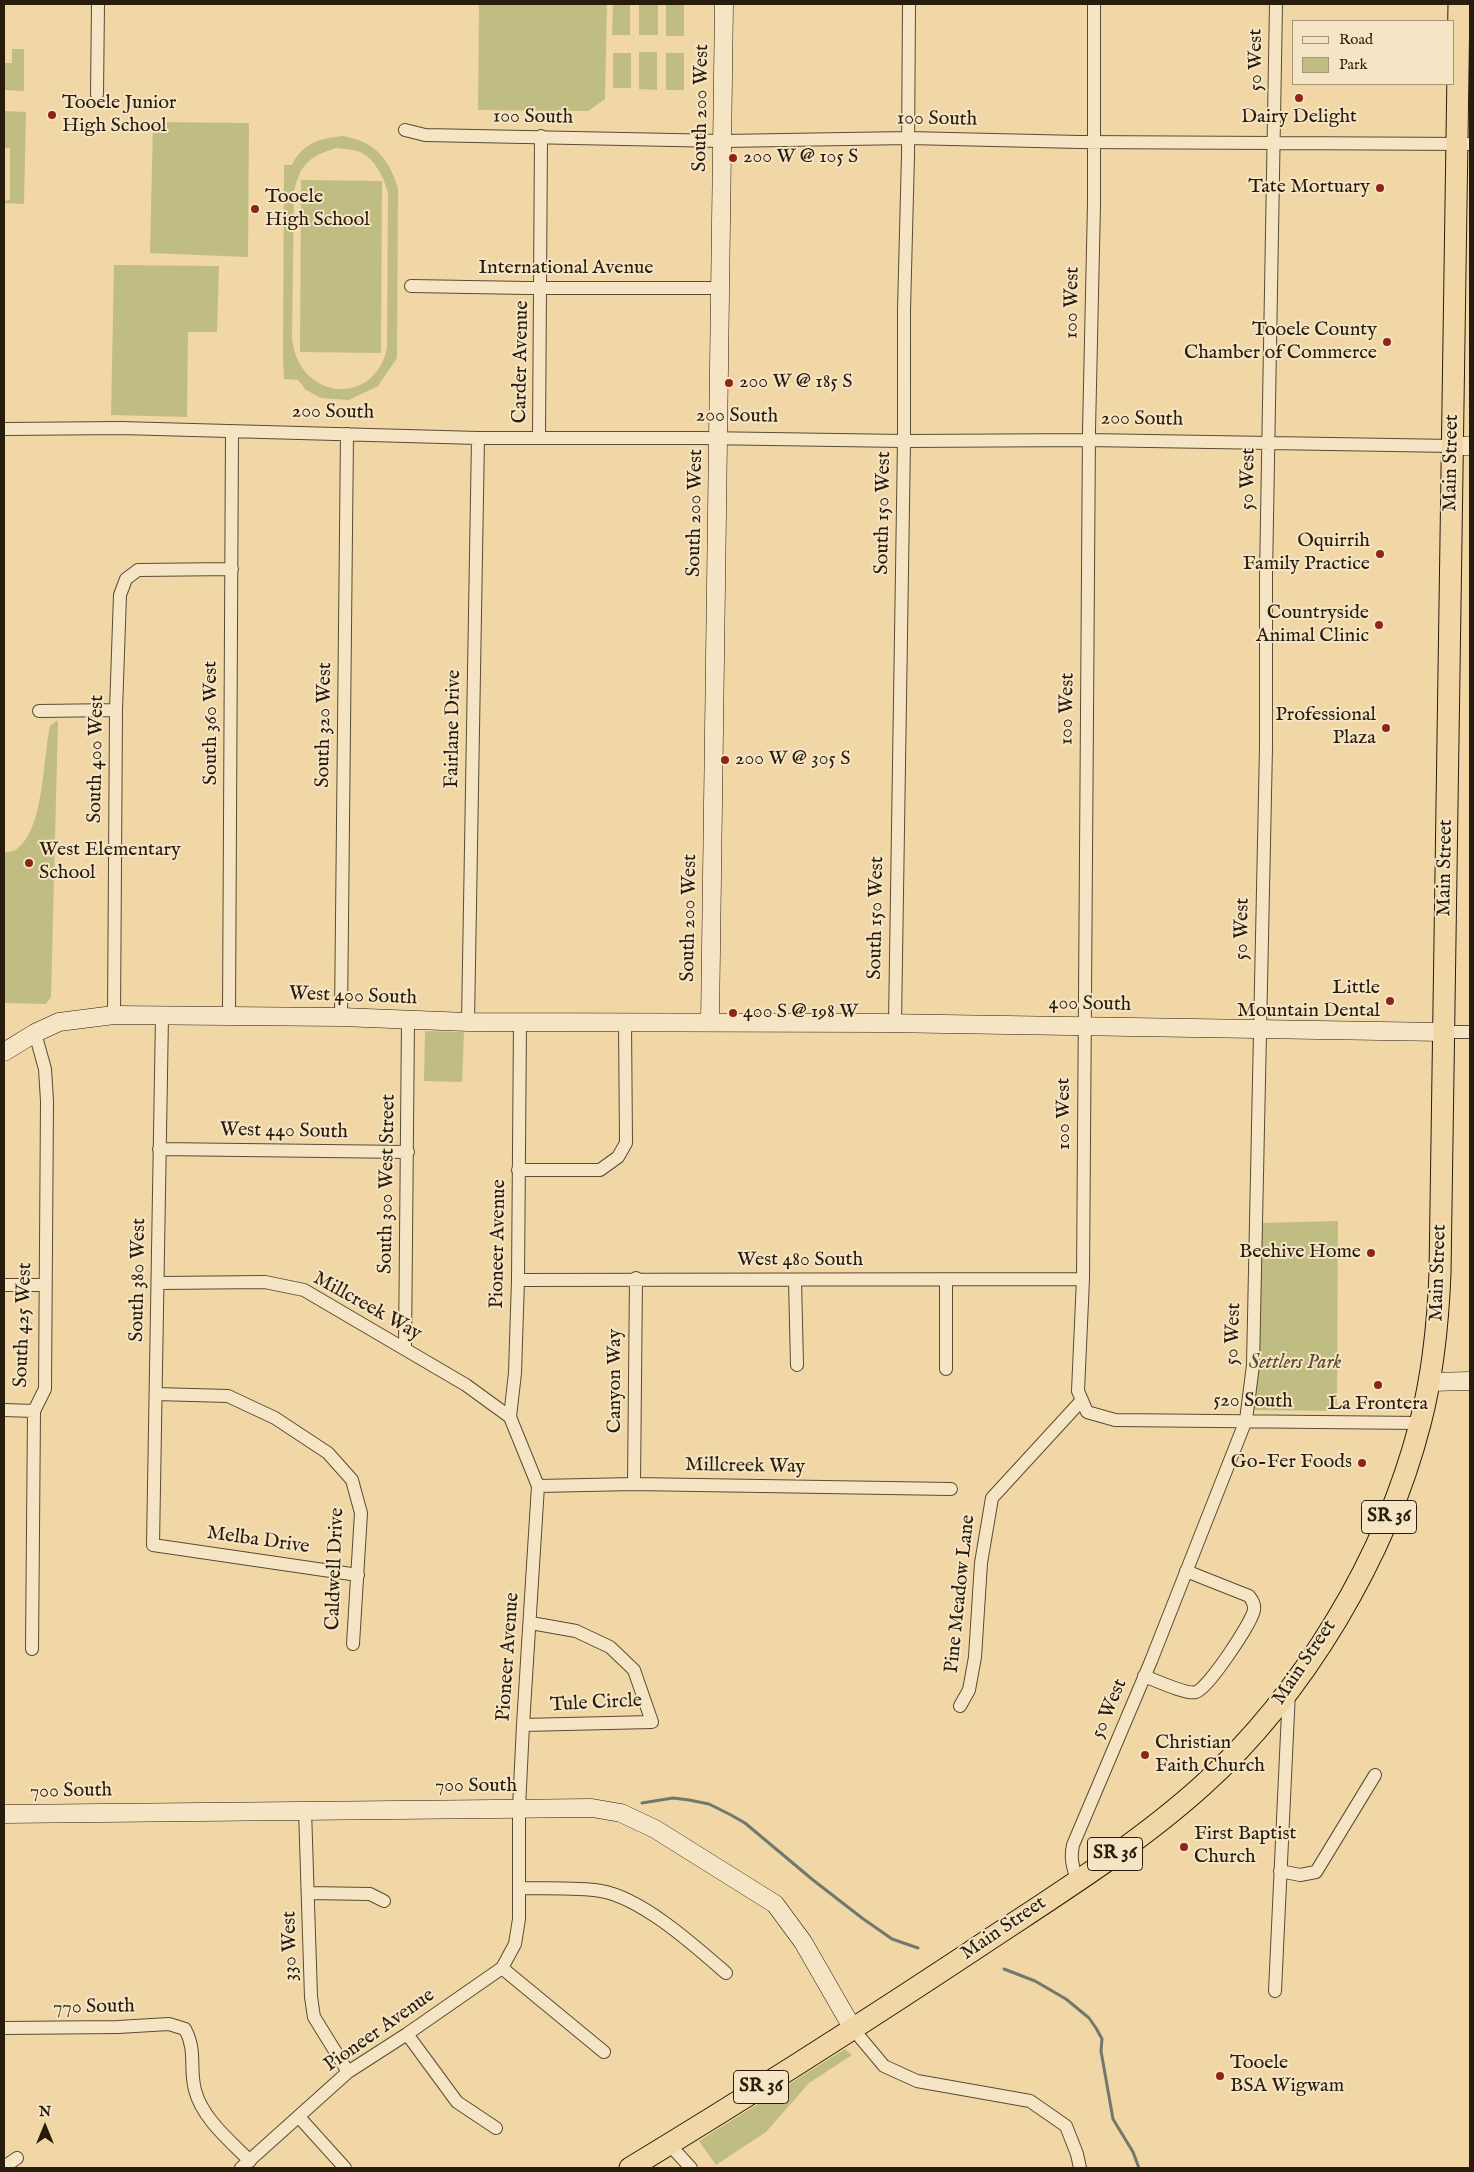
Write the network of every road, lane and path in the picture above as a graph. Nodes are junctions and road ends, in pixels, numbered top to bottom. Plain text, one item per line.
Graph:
1 (98, 4) edge
2 (724, 4) edge
3 (909, 4) edge
4 (1094, 4) edge
5 (1276, 4) edge
6 (1459, 4) edge
7 (97, 94) dead end
8 (405, 130) dead end
9 (540, 136) junction
10 (908, 138) junction
11 (723, 141) junction
12 (1094, 142) junction
13 (1275, 142) junction
14 (1464, 144) edge
15 (411, 286) dead end
16 (541, 288) junction
17 (721, 288) junction
18 (4, 429) edge
19 (232, 432) junction
20 (347, 434) junction
21 (539, 437) junction
22 (478, 438) junction
23 (719, 438) junction
24 (1090, 440) junction
25 (904, 441) junction
26 (1268, 444) junction
27 (1461, 446) edge
28 (232, 569) junction
29 (116, 710) junction
30 (39, 711) dead end
31 (114, 1015) junction
32 (229, 1015) junction
33 (162, 1016) junction
34 (341, 1017) junction
35 (408, 1020) junction
36 (520, 1021) junction
37 (468, 1022) junction
38 (625, 1022) junction
39 (710, 1022) junction
40 (894, 1023) junction
41 (1084, 1026) junction
42 (1260, 1029) junction
43 (1443, 1032) junction
44 (1470, 1032) edge
45 (35, 1033) junction
46 (4, 1052) edge
47 (159, 1149) junction
48 (408, 1152) junction
49 (518, 1170) junction
50 (636, 1278) junction
51 (1083, 1279) junction
52 (518, 1280) junction
53 (795, 1280) junction
54 (946, 1280) junction
55 (158, 1283) junction
56 (4, 1285) edge
57 (44, 1285) junction
58 (405, 1349) junction
59 (797, 1365) dead end
60 (946, 1369) dead end
61 (1430, 1382) junction
62 (1470, 1382) edge
63 (156, 1394) junction
64 (1084, 1406) junction
65 (4, 1410) edge
66 (34, 1410) junction
67 (510, 1417) junction
68 (1246, 1420) junction
69 (1420, 1423) junction
70 (634, 1484) junction
71 (538, 1486) junction
72 (951, 1489) dead end
73 (153, 1545) joint
74 (1186, 1571) junction
75 (358, 1575) junction
76 (531, 1623) junction
77 (353, 1644) dead end
78 (32, 1649) dead end
79 (1144, 1676) junction
80 (1289, 1690) junction
81 (960, 1706) dead end
82 (523, 1725) junction
83 (1376, 1776) dead end
84 (519, 1808) junction
85 (305, 1810) junction
86 (4, 1814) edge
87 (1280, 1871) junction
88 (1077, 1880) junction
89 (520, 1888) junction
90 (309, 1893) junction
91 (384, 1901) dead end
92 (502, 1968) junction
93 (726, 1973) dead end
94 (1275, 1991) dead end
95 (4, 2028) edge
96 (854, 2029) junction
97 (407, 2034) junction
98 (604, 2052) dead end
99 (348, 2072) junction
100 (299, 2117) junction
101 (496, 2128) dead end
102 (669, 2144) junction
103 (17, 2158) dead end
104 (245, 2165) edge
105 (4, 2167) edge
106 (345, 2168) edge
107 (630, 2168) edge
108 (691, 2168) edge
109 (1080, 2168) edge

1 - 7 street
2 - 11 street, South 200 West
3 - 10 street, South 150 West
4 - 12 street, 100 West
5 - 13 street, 50 West
6 - 14 highway, Main Street / SR 36
8 - 9 street, 100 South
9 - 11 street, 100 South
9 - 16 street, Carder Avenue
10 - 11 street, 100 South
10 - 12 street, 100 South
10 - 25 street, South 150 West
11 - 17 street, South 200 West
12 - 13 street, 100 South
12 - 24 street, 100 West
13 - 14 street, 100 South
13 - 26 street, 50 West
14 - 27 highway, Main Street / SR 36
15 - 16 street, International Avenue
16 - 17 street, International Avenue
16 - 21 street, Carder Avenue
17 - 23 street, South 200 West
18 - 19 street, 200 South
19 - 20 street, 200 South
19 - 28 street, South 360 West
20 - 22 street, 200 South
20 - 34 street, South 320 West
21 - 22 street, 200 South
21 - 23 street, 200 South
22 - 37 street, Fairlane Drive
23 - 25 street, 200 South
23 - 39 street, South 200 West
24 - 25 street, 200 South
24 - 26 street, 200 South
24 - 41 street, 100 West
25 - 40 street, South 150 West
26 - 27 street, 200 South
26 - 42 street, 50 West
27 - 43 highway, Main Street / SR 36
28 - 29 street, South 400 West
28 - 32 street, South 360 West
29 - 30 street
29 - 31 street, South 400 West
31 - 33 street, West 400 South
31 - 45 street, West 400 South
32 - 33 street, West 400 South
32 - 34 street, West 400 South
33 - 47 street, South 380 West
34 - 35 street, West 400 South
35 - 37 street, West 400 South
35 - 48 street, South 300 West Street
36 - 37 street, West 400 South
36 - 38 street, West 400 South
36 - 49 street, Pioneer Avenue
38 - 39 street, West 400 South
38 - 49 street
39 - 40 street, 400 South
40 - 41 street, 400 South
41 - 42 street, 400 South
41 - 51 street, 100 West
42 - 43 street, 400 South
42 - 68 street, 50 West
43 - 44 street, 400 South
43 - 61 highway, Main Street / SR 36
45 - 46 street, West 400 South
45 - 57 street, South 425 West
47 - 48 street, West 440 South
47 - 55 street, South 380 West
48 - 58 street, South 300 West Street
49 - 52 street, Pioneer Avenue
50 - 52 street, West 480 South
50 - 53 street, West 480 South
50 - 70 street, Canyon Way
51 - 54 street, West 480 South
51 - 64 street, 100 West
52 - 67 street, Pioneer Avenue
53 - 54 street, West 480 South
53 - 59 street
54 - 60 street
55 - 58 street, Millcreek Way
55 - 63 street, South 380 West
56 - 57 street
57 - 66 street, South 425 West
58 - 67 street, Millcreek Way
61 - 62 street
61 - 69 highway, Main Street / SR 36
63 - 73 street, South 380 West
63 - 75 street, Caldwell Drive
64 - 68 street, 520 South
64 - 81 street, Pine Meadow Lane
65 - 66 street
66 - 78 street, South 425 West
67 - 71 street, Pioneer Avenue
68 - 69 street, 520 South
68 - 74 street, 50 West
69 - 80 highway, Main Street / SR 36
70 - 71 street, Millcreek Way
70 - 72 street, Millcreek Way
71 - 76 street, Pioneer Avenue
73 - 75 street, Melba Drive
74 - 79 street, 50 West
74 - 79 street
75 - 77 street, Caldwell Drive
76 - 82 street, Pioneer Avenue
76 - 82 street, Tule Circle
79 - 88 street, 50 West
80 - 87 street
80 - 88 highway, Main Street / SR 36
82 - 84 street, Pioneer Avenue
83 - 87 street
84 - 85 street, 700 South
84 - 89 street, Pioneer Avenue
84 - 96 street, 700 South
85 - 86 street, 700 South
85 - 90 street, 330 West
87 - 94 street
88 - 96 highway, Main Street / SR 36
89 - 92 street, Pioneer Avenue
89 - 93 street
90 - 91 street
90 - 99 street, 330 West
92 - 97 street, Pioneer Avenue
92 - 98 street
95 - 104 street, 770 South
96 - 102 highway, Main Street / SR 36
96 - 109 street
97 - 99 street, Pioneer Avenue
97 - 101 street
99 - 100 street, Pioneer Avenue
100 - 104 street, Pioneer Avenue
100 - 106 street
102 - 107 highway, Main Street / SR 36
102 - 108 street
103 - 105 street

